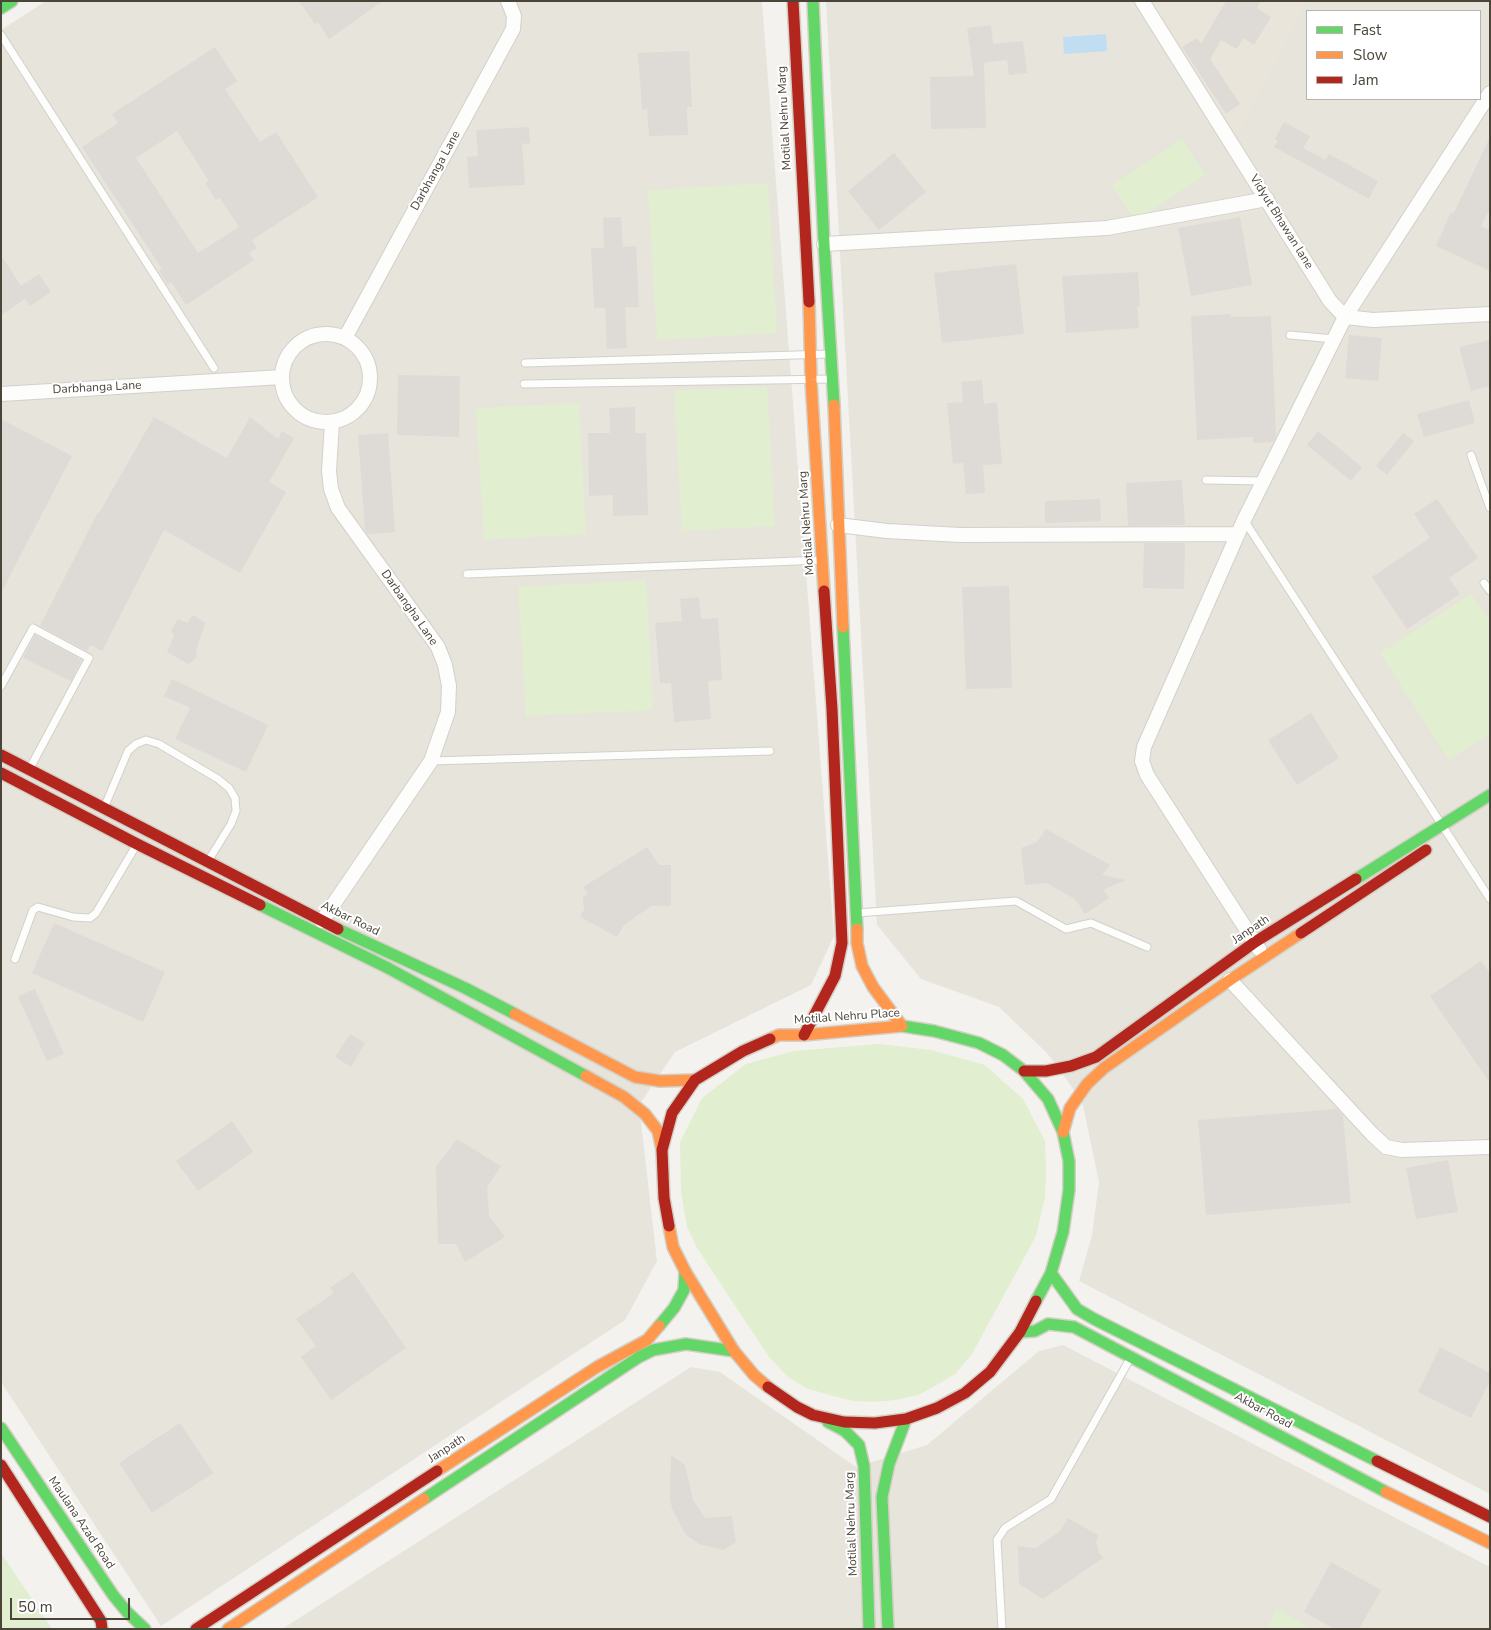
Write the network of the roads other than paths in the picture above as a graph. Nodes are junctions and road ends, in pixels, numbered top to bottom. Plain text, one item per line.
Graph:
1 (12, 1) edge
2 (508, 1) edge
3 (792, 1) edge
4 (813, 1) edge
5 (1142, 1) edge
6 (1, 8) edge
7 (1, 35) edge
8 (1490, 94) edge
9 (1267, 199) junction
10 (824, 244) junction
11 (1490, 314) edge
12 (1345, 317) junction
13 (1290, 335) dead end
14 (345, 338) junction
15 (1334, 339) junction
16 (830, 354) junction
17 (811, 356) junction
18 (525, 363) dead end
19 (214, 368) dead end
20 (282, 377) junction
21 (833, 379) junction
22 (812, 380) junction
23 (524, 384) dead end
24 (1, 394) edge
25 (332, 422) junction
26 (1471, 455) dead end
27 (1206, 480) dead end
28 (1263, 481) junction
29 (1490, 508) edge
30 (1244, 520) junction
31 (838, 525) junction
32 (1238, 534) junction
33 (840, 559) junction
34 (824, 560) junction
35 (466, 574) dead end
36 (1484, 583) dead end
37 (1490, 591) edge
38 (1, 686) edge
39 (770, 751) dead end
40 (1, 755) edge
41 (431, 761) junction
42 (29, 769) junction
43 (1, 774) edge
44 (1490, 795) edge
45 (104, 808) junction
46 (1490, 808) edge
47 (1441, 836) junction
48 (137, 844) junction
49 (207, 862) junction
50 (1490, 899) edge
51 (857, 913) junction
52 (322, 921) junction
53 (1255, 942) junction
54 (1147, 947) dead end
55 (1264, 957) junction
56 (15, 959) dead end
57 (1230, 980) junction
58 (902, 1026) junction
59 (804, 1035) junction
60 (1024, 1071) junction
61 (695, 1080) junction
62 (1063, 1132) junction
63 (1490, 1147) edge
64 (662, 1150) junction
65 (684, 1272) junction
66 (1051, 1273) junction
67 (1020, 1332) junction
68 (734, 1351) junction
69 (1131, 1357) junction
70 (813, 1415) junction
71 (906, 1419) junction
72 (1, 1428) edge
73 (1, 1465) edge
74 (1490, 1517) edge
75 (1490, 1543) edge
76 (102, 1629) edge
77 (145, 1629) edge
78 (196, 1629) edge
79 (228, 1629) edge
80 (869, 1629) edge
81 (888, 1629) edge
82 (1002, 1629) edge

1 - 6 main road
2 - 14 street, Darbhanga Lane
3 - 17 main road, Motilal Nehru Marg
4 - 10 main road
5 - 9 street, Vidyut Bhawan lane
7 - 19 lane
8 - 12 street
9 - 10 street
9 - 12 street, Vidyut Bhawan lane
10 - 16 main road
11 - 12 street
12 - 15 street
13 - 15 lane
14 - 20 street
14 - 25 street
15 - 28 street
16 - 17 lane
16 - 21 main road
17 - 18 lane
17 - 22 main road, Motilal Nehru Marg
20 - 24 street, Darbhanga Lane
20 - 25 street
21 - 22 lane
21 - 31 main road
22 - 23 lane
22 - 34 main road, Motilal Nehru Marg
25 - 41 street, Darbangha Lane
26 - 29 lane
27 - 28 lane
28 - 30 street
30 - 32 street
30 - 47 lane
31 - 32 street
31 - 33 main road
32 - 53 street
33 - 34 lane
33 - 51 main road
34 - 35 lane
34 - 59 main road, Motilal Nehru Marg
36 - 37 lane
38 - 42 lane
39 - 41 lane
40 - 42 main road, Akbar Road
41 - 52 street, Darbangha Lane
42 - 45 main road, Akbar Road
43 - 48 main road
44 - 47 main road, Janpath
45 - 49 main road, Akbar Road
45 - 49 lane
46 - 47 main road, Janpath
47 - 50 lane
47 - 53 main road, Janpath
47 - 55 main road, Janpath
48 - 56 lane
48 - 64 main road
49 - 52 main road, Akbar Road
51 - 54 lane
51 - 58 main road
52 - 61 main road, Akbar Road
53 - 55 street
53 - 60 main road, Janpath
55 - 57 main road, Janpath
57 - 62 main road, Janpath
57 - 63 street
58 - 59 main road, Motilal Nehru Place
58 - 60 main road, Motilal Nehru Place
59 - 61 main road, Motilal Nehru Place
60 - 62 main road, Motilal Nehru Place
61 - 64 main road, Motilal Nehru Place
62 - 66 main road, Motilal Nehru Place
64 - 65 main road, Motilal Nehru Place
65 - 68 main road, Motilal Nehru Place
65 - 78 main road, Janpath
66 - 67 main road, Motilal Nehru Place
66 - 74 main road, Akbar Road
67 - 69 main road, Akbar Road
67 - 71 main road, Motilal Nehru Place
68 - 70 main road, Motilal Nehru Place
68 - 79 main road
69 - 75 main road, Akbar Road
69 - 82 lane
70 - 71 main road, Motilal Nehru Place
70 - 80 main road, Motilal Nehru Marg
71 - 81 main road
72 - 77 main road, Maulana Azad Road
73 - 76 main road

